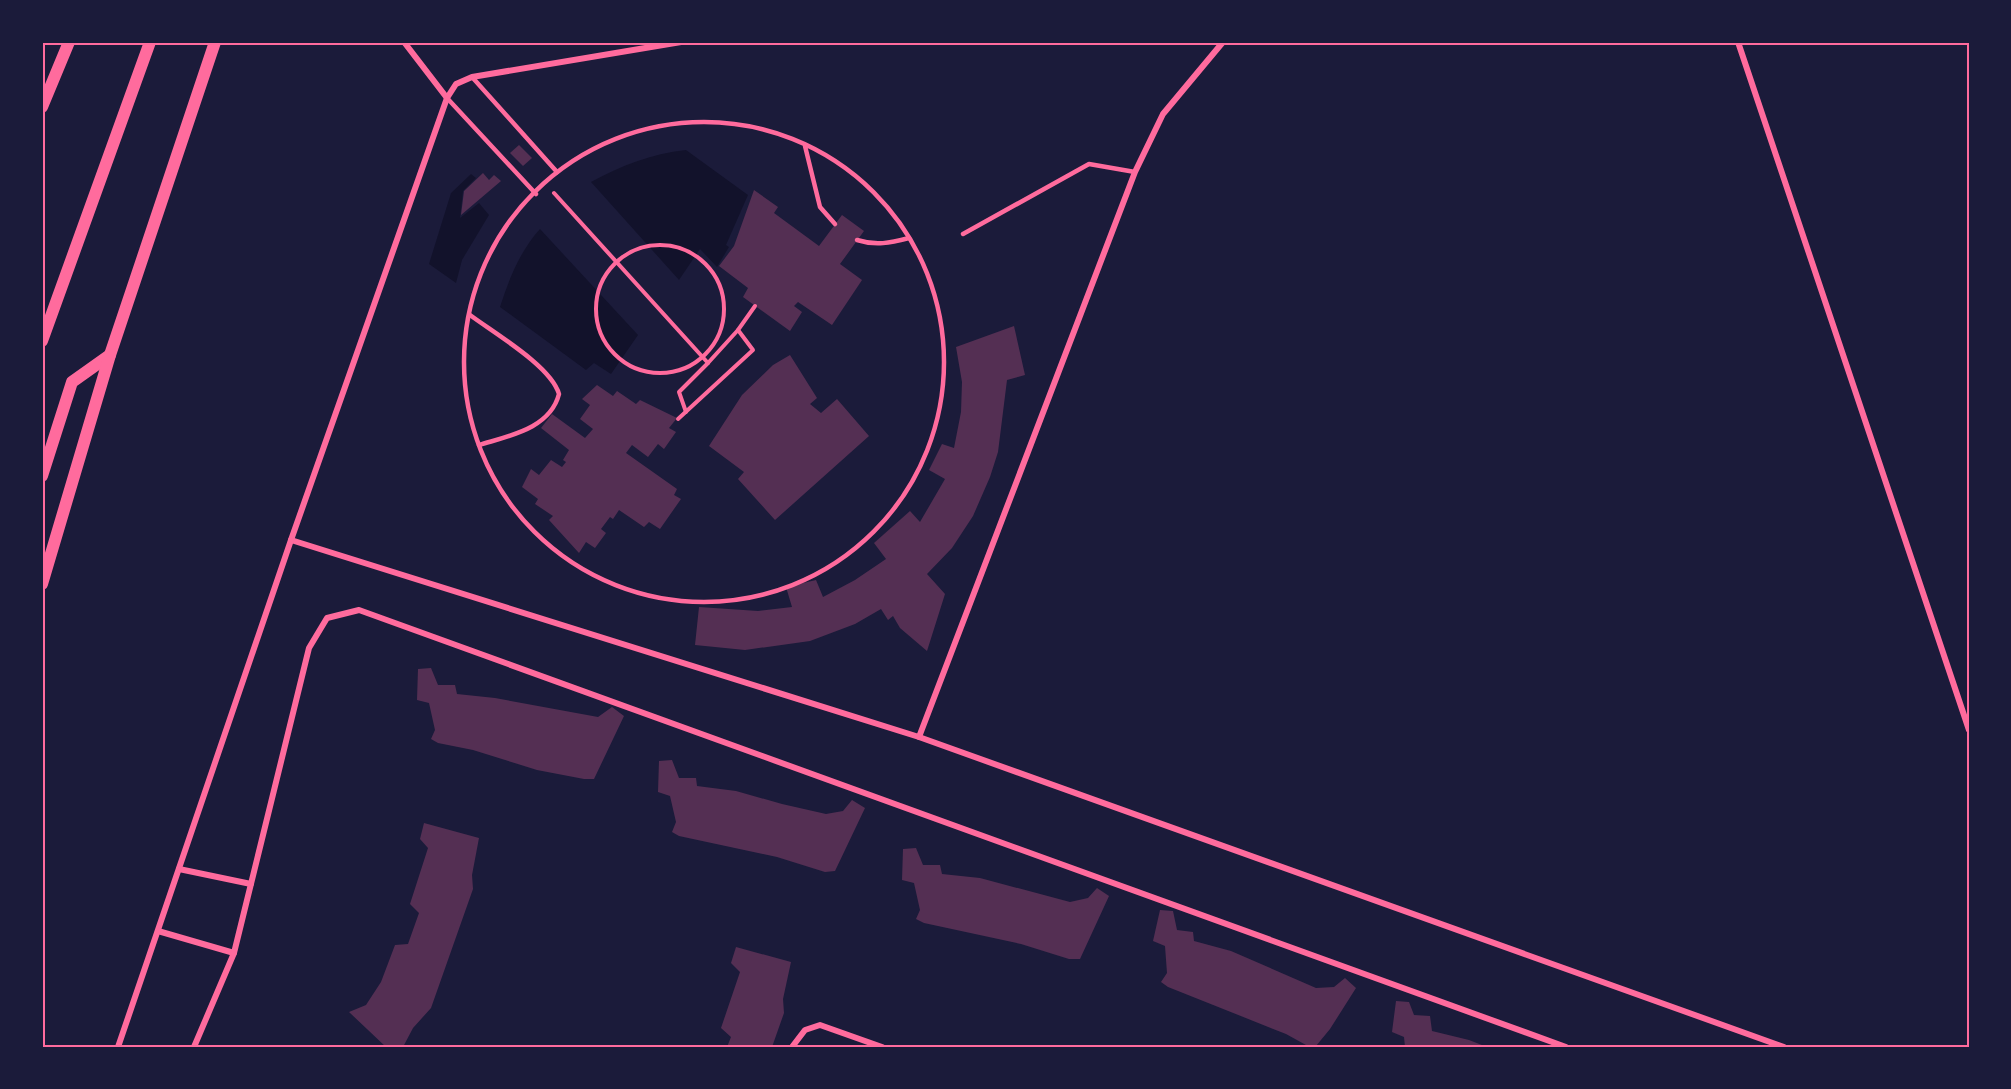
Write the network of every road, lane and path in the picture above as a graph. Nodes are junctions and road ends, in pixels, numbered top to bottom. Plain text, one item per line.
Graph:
1 (69, 42) edge
2 (150, 42) edge
3 (215, 42) edge
4 (404, 42) edge
5 (681, 42) edge
6 (1224, 42) edge
7 (1738, 42) edge
8 (472, 77) junction
9 (447, 98) junction
10 (42, 107) edge
11 (805, 146) junction
12 (557, 172) junction
13 (1135, 172) junction
14 (546, 184) junction
15 (536, 194) junction
16 (835, 225) dead end
17 (963, 234) dead end
18 (909, 238) junction
19 (857, 240) dead end
20 (616, 262) junction
21 (755, 306) dead end
22 (470, 315) junction
23 (738, 330) junction
24 (42, 341) edge
25 (110, 354) junction
26 (703, 358) junction
27 (708, 363) junction
28 (686, 412) junction
29 (678, 419) dead end
30 (478, 445) junction
31 (42, 476) edge
32 (862, 534) dead end
33 (291, 540) junction
34 (801, 575) dead end
35 (42, 584) edge
36 (1969, 730) edge
37 (919, 738) junction
38 (178, 869) junction
39 (251, 884) junction
40 (158, 931) junction
41 (234, 953) junction
42 (118, 1047) edge
43 (194, 1047) edge
44 (792, 1047) edge
45 (882, 1047) edge
46 (1566, 1047) edge
47 (1784, 1047) edge

1 - 10 main road
2 - 24 main road
3 - 25 main road
4 - 9 street
5 - 8 street
6 - 13 street
7 - 36 street
8 - 9 street
8 - 12 lane
9 - 15 lane
9 - 33 street
11 - 12 lane
11 - 16 lane
11 - 18 lane
12 - 14 lane
13 - 17 lane
13 - 37 street
14 - 15 lane
14 - 20 path
15 - 22 lane
18 - 19 lane
18 - 32 lane
20 - 26 path
20 - 26 path
20 - 26 path
21 - 23 path
22 - 30 lane
22 - 30 lane
23 - 27 path
23 - 28 path
25 - 31 main road
25 - 35 main road
26 - 27 path
27 - 28 path
28 - 29 path
30 - 34 lane
33 - 37 street
33 - 38 street
37 - 47 street
38 - 39 street
38 - 40 street
39 - 41 street
39 - 46 street
40 - 41 street
40 - 42 street
41 - 43 street
44 - 45 street

